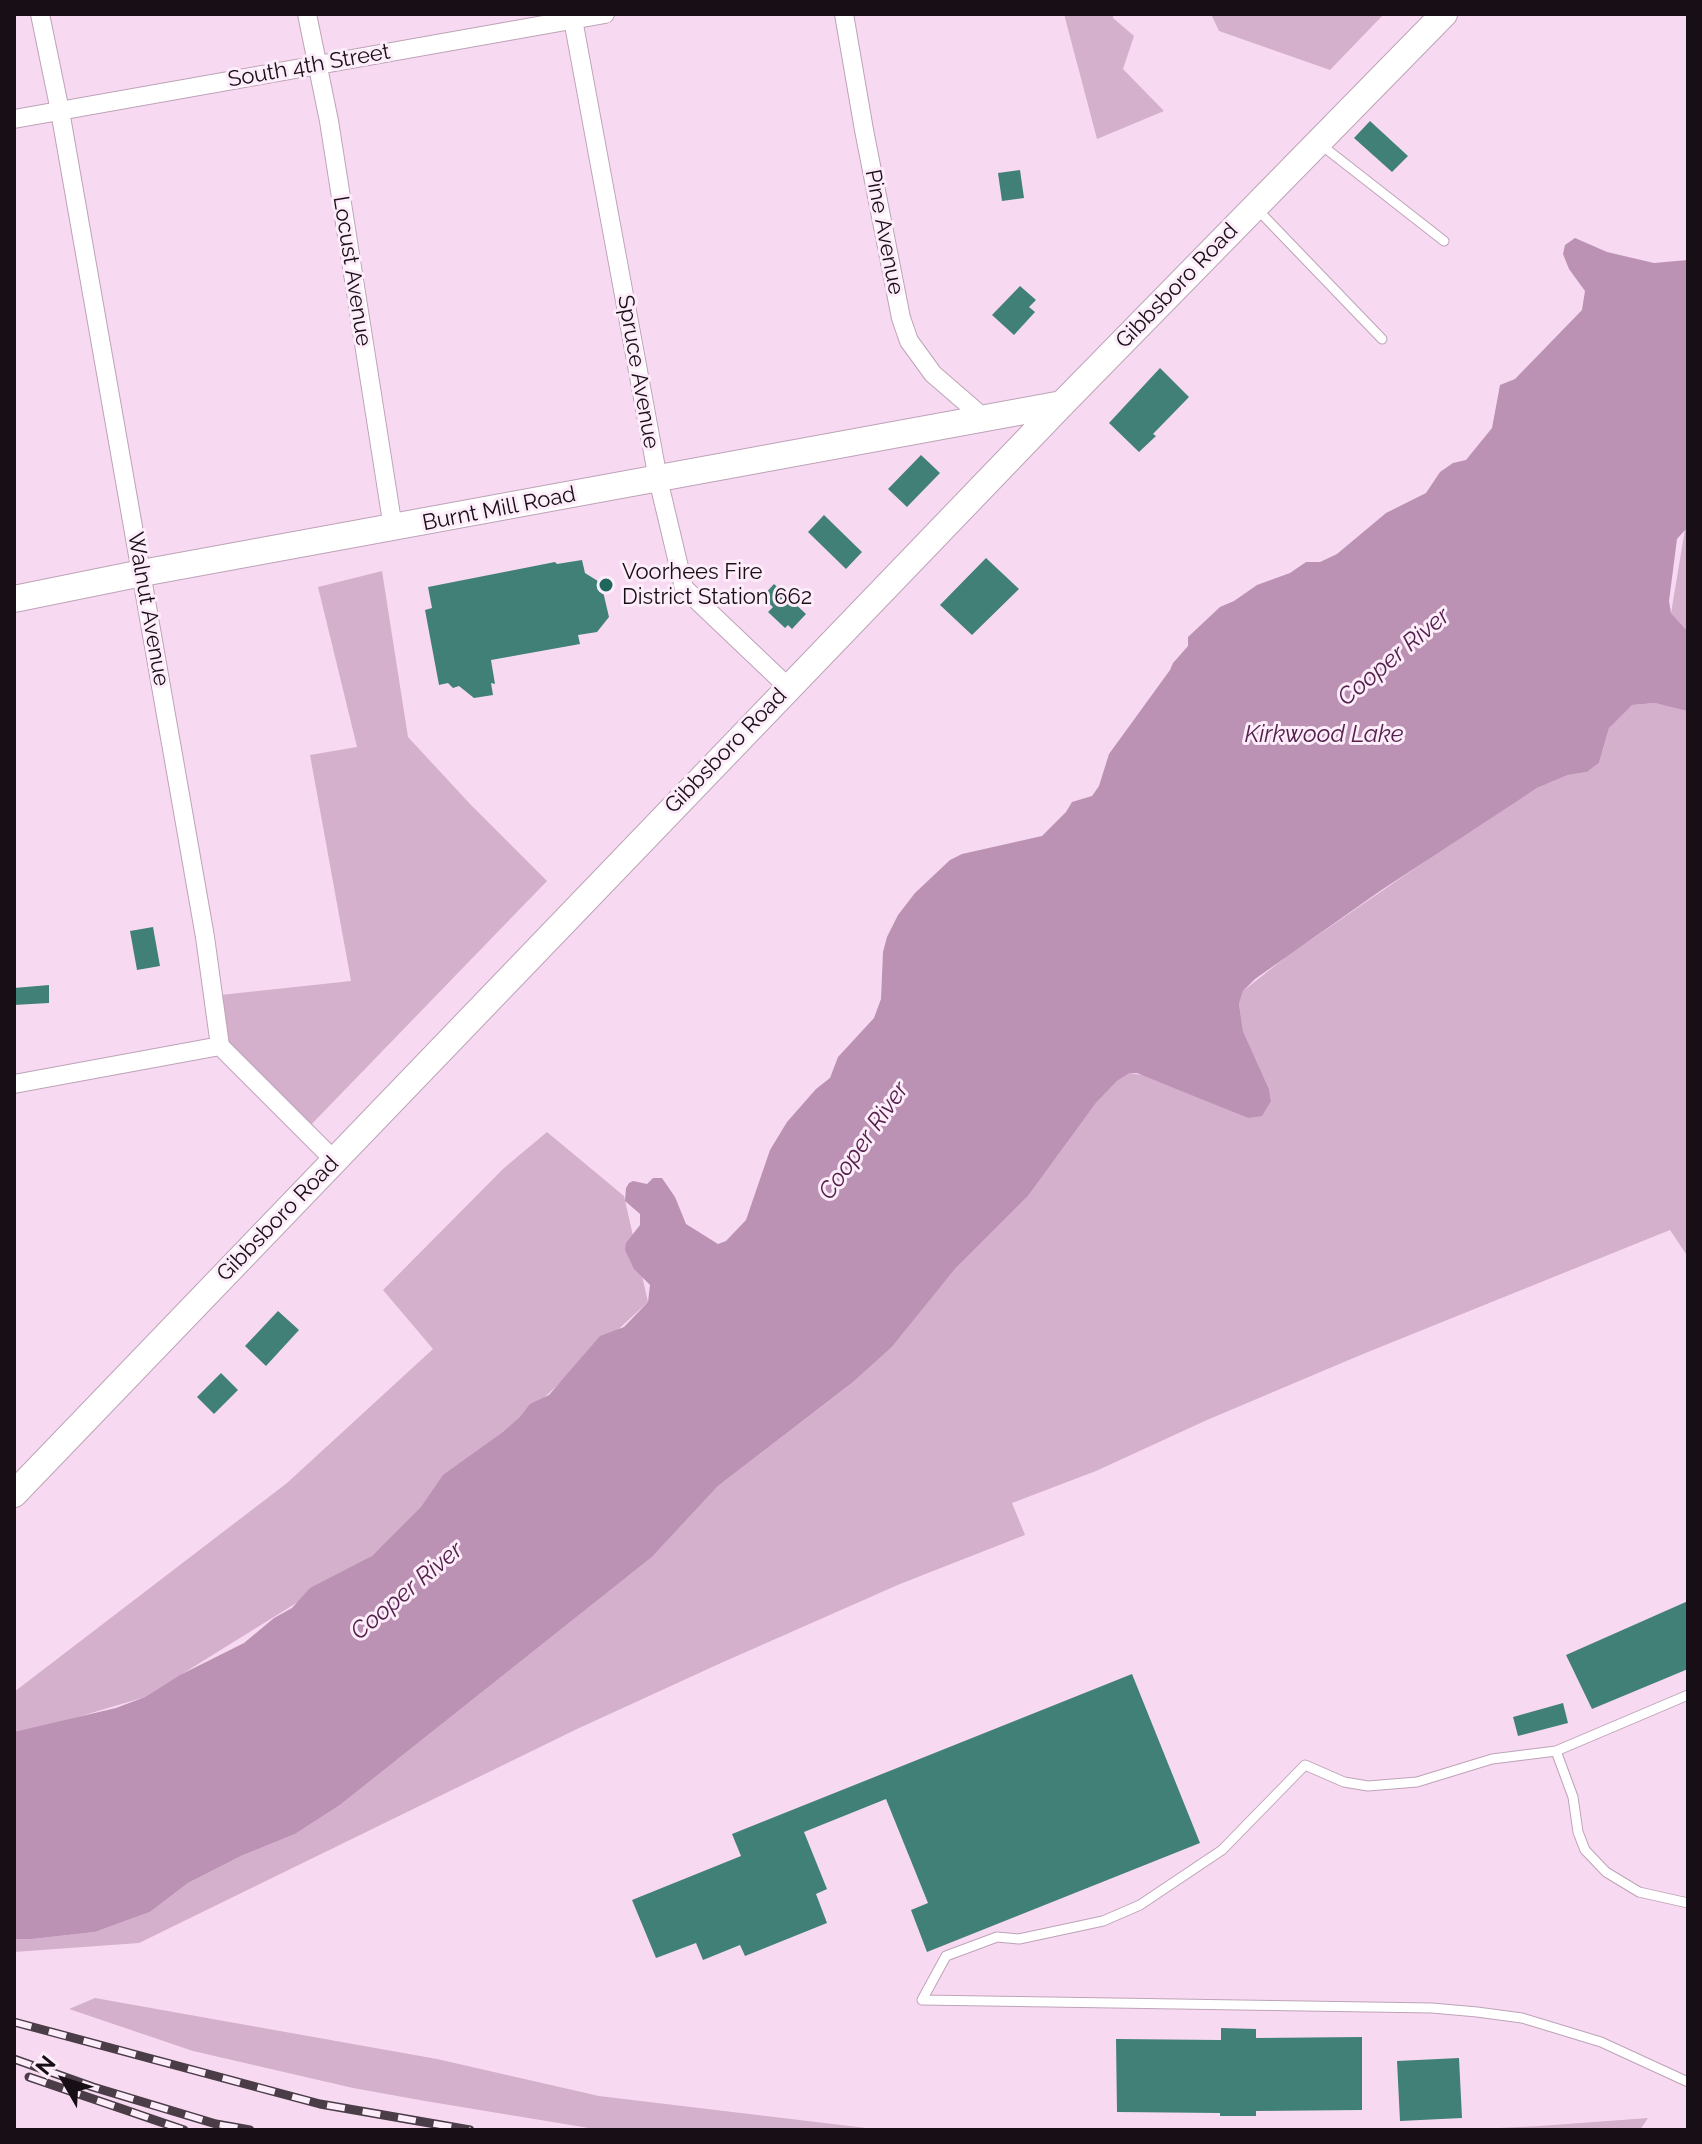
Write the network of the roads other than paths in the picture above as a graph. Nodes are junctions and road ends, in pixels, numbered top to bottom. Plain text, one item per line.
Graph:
1 (40, 14) edge
2 (307, 14) edge
3 (605, 14) edge
4 (844, 14) edge
5 (1444, 14) edge
6 (573, 17) edge
7 (317, 65) junction
8 (60, 111) junction
9 (14, 119) edge
10 (1317, 142) junction
11 (1254, 206) junction
12 (1444, 241) dead end
13 (1382, 339) dead end
14 (1062, 404) junction
15 (985, 419) junction
16 (658, 479) junction
17 (393, 528) junction
18 (142, 573) junction
19 (14, 599) edge
20 (788, 687) junction
21 (220, 1046) junction
22 (14, 1084) edge
23 (334, 1160) junction
24 (21, 1482) edge
25 (1688, 1695) edge
26 (1556, 1751) junction
27 (1688, 1903) edge
28 (1688, 2082) edge

1 - 8 street, Walnut Avenue
2 - 7 street, Locust Avenue
3 - 6 street, South 4th Street
4 - 15 street, Pine Avenue
5 - 10 street, Gibbsboro Road
6 - 7 street, South 4th Street
6 - 16 street, Spruce Avenue
7 - 8 street, South 4th Street
7 - 17 street, Locust Avenue
8 - 9 street, South 4th Street
8 - 18 street, Walnut Avenue
10 - 11 street, Gibbsboro Road
10 - 12 lane
11 - 13 lane
11 - 14 street, Gibbsboro Road
14 - 15 street, Burnt Mill Road
14 - 20 street, Gibbsboro Road
15 - 16 street, Burnt Mill Road
16 - 17 street, Burnt Mill Road
16 - 20 street, Spruce Avenue
17 - 18 street, Burnt Mill Road
18 - 19 street, Burnt Mill Road
18 - 21 street, Walnut Avenue
20 - 23 street, Gibbsboro Road
21 - 22 street
21 - 23 street
23 - 24 street, Gibbsboro Road
25 - 26 lane
26 - 27 lane
26 - 28 lane

